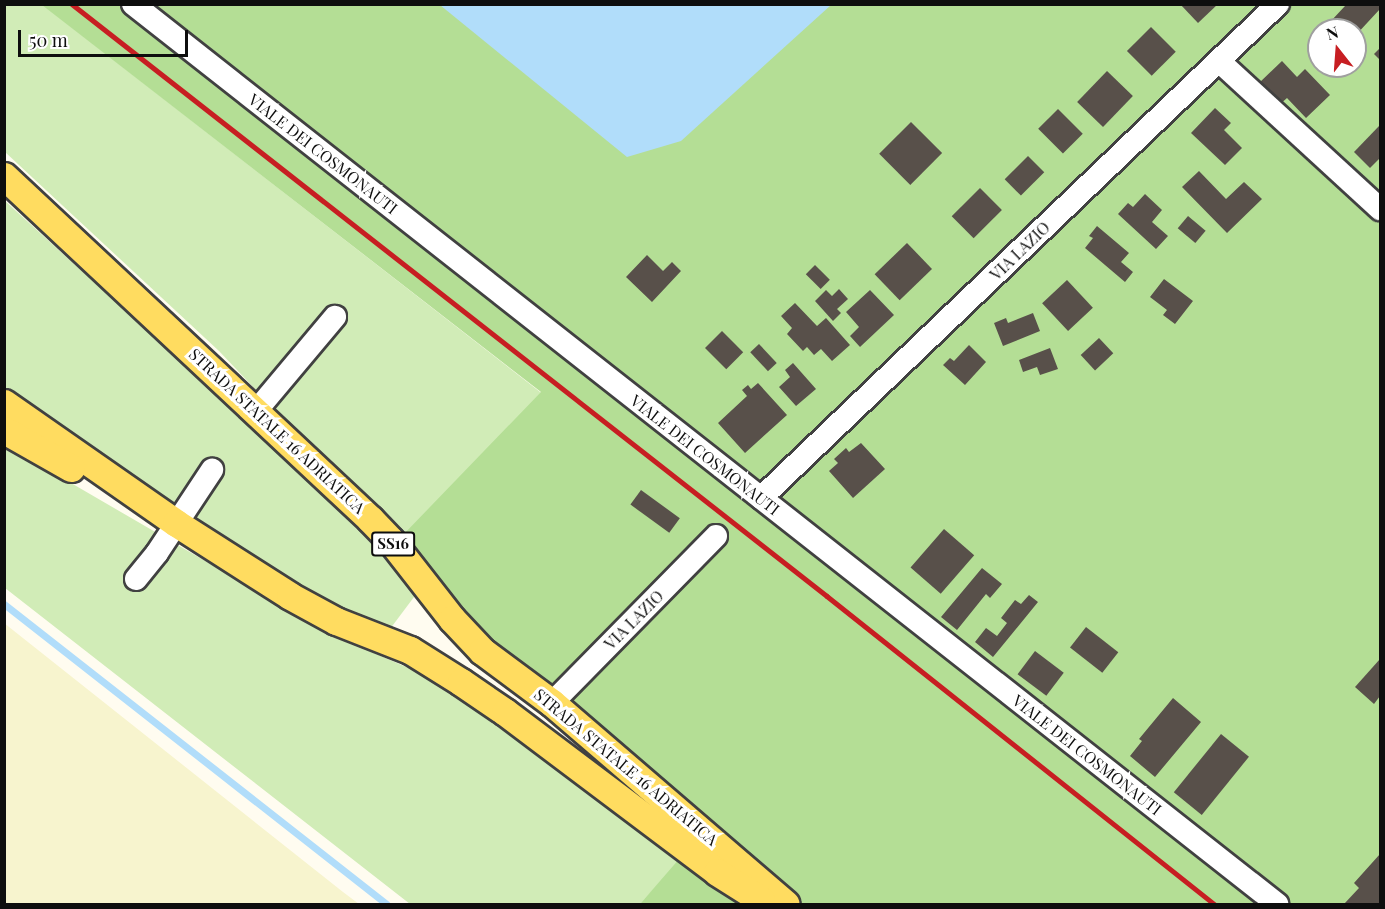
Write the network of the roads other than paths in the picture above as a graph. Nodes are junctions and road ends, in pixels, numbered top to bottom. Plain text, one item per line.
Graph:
1 (133, 4) edge
2 (1278, 4) edge
3 (1219, 61) junction
4 (4, 176) edge
5 (1380, 209) edge
6 (334, 317) dead end
7 (4, 403) edge
8 (256, 411) junction
9 (4, 430) edge
10 (212, 470) dead end
11 (761, 498) junction
12 (176, 523) junction
13 (716, 536) dead end
14 (136, 579) dead end
15 (552, 703) junction
16 (768, 904) edge
17 (786, 904) edge
18 (1277, 904) edge

1 - 11 street, VIALE DEI COSMONAUTI
2 - 3 street, VIA LAZIO
3 - 5 street
3 - 11 street, VIA LAZIO
4 - 8 main road, STRADA STATALE 16 ADRIATICA / SS16
6 - 8 street
7 - 12 main road, STRADA STATALE 16 ADRIATICA
8 - 15 main road, STRADA STATALE 16 ADRIATICA / SS16
9 - 12 main road
10 - 12 street
11 - 18 street, VIALE DEI COSMONAUTI
12 - 14 street
12 - 16 main road, STRADA STATALE 16 ADRIATICA
13 - 15 street, VIA LAZIO
15 - 17 main road, STRADA STATALE 16 ADRIATICA / SS16

